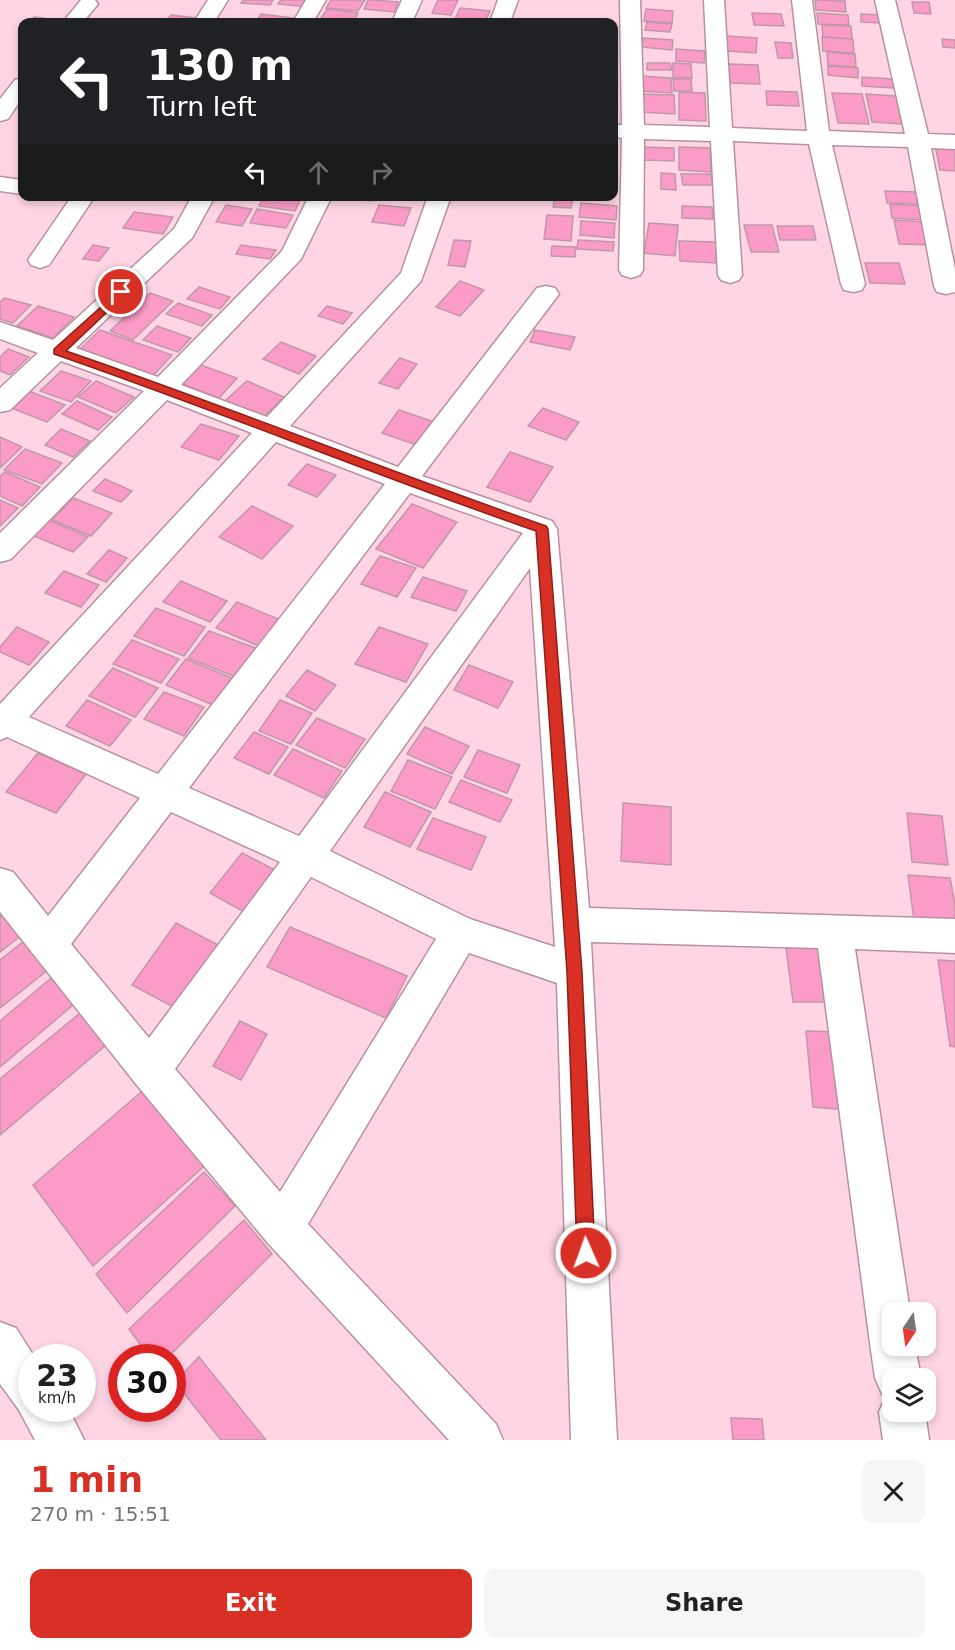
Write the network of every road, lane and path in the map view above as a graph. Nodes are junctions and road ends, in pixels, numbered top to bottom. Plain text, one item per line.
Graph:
1 (218, 0) edge
2 (316, 0) edge
3 (412, 0) edge
4 (508, 0) edge
5 (630, 0) edge
6 (714, 0) edge
7 (802, 0) edge
8 (885, 0) edge
9 (88, 4) dead end
10 (76, 18) edge
11 (207, 18) edge
12 (305, 18) edge
13 (404, 18) edge
14 (501, 18) edge
15 (0, 75) edge
16 (18, 77) edge
17 (18, 89) edge
18 (0, 114) edge
19 (623, 132) edge
20 (720, 135) junction
21 (819, 138) junction
22 (918, 141) junction
23 (955, 142) edge
24 (0, 184) edge
25 (18, 186) edge
26 (81, 201) edge
27 (201, 201) edge
28 (318, 201) edge
29 (438, 201) edge
30 (40, 260) dead end
31 (631, 270) dead end
32 (730, 275) dead end
33 (853, 284) dead end
34 (946, 286) dead end
35 (546, 294) dead end
36 (0, 330) edge
37 (58, 352) junction
38 (163, 388) junction
39 (0, 403) edge
40 (272, 429) junction
41 (403, 480) junction
42 (542, 529) junction
43 (0, 550) edge
44 (1, 722) edge
45 (163, 795) junction
46 (305, 856) junction
47 (0, 884) edge
48 (572, 925) junction
49 (834, 931) junction
50 (461, 933) junction
51 (955, 936) edge
52 (49, 944) junction
53 (575, 972) junction
54 (150, 1070) junction
55 (282, 1227) junction
56 (887, 1302) edge
57 (0, 1344) edge
58 (18, 1372) edge
59 (903, 1422) edge
60 (480, 1440) edge
61 (594, 1440) edge
62 (906, 1440) edge

1 - 11 street
2 - 12 street
3 - 13 street
4 - 14 street
5 - 19 street
6 - 20 street
7 - 21 street
8 - 22 street
9 - 10 street
15 - 16 street
17 - 18 street
19 - 20 street
19 - 31 street
20 - 21 street
20 - 32 street
21 - 22 street
21 - 33 street
22 - 23 street
22 - 34 street
24 - 25 street
26 - 30 street
27 - 37 street
28 - 38 street
29 - 40 street
35 - 41 street
36 - 37 street
37 - 38 street
37 - 39 street
38 - 40 street
38 - 43 street
40 - 41 street
40 - 44 street
41 - 42 street
41 - 45 street
42 - 46 street
42 - 48 street
44 - 45 street
45 - 46 street
45 - 52 street
46 - 50 street
46 - 54 street
47 - 52 street
48 - 49 street
48 - 53 street
49 - 51 street
49 - 56 street
50 - 53 street
50 - 55 street
52 - 54 street
53 - 61 street
54 - 55 street
55 - 60 street
57 - 58 street
59 - 62 street

